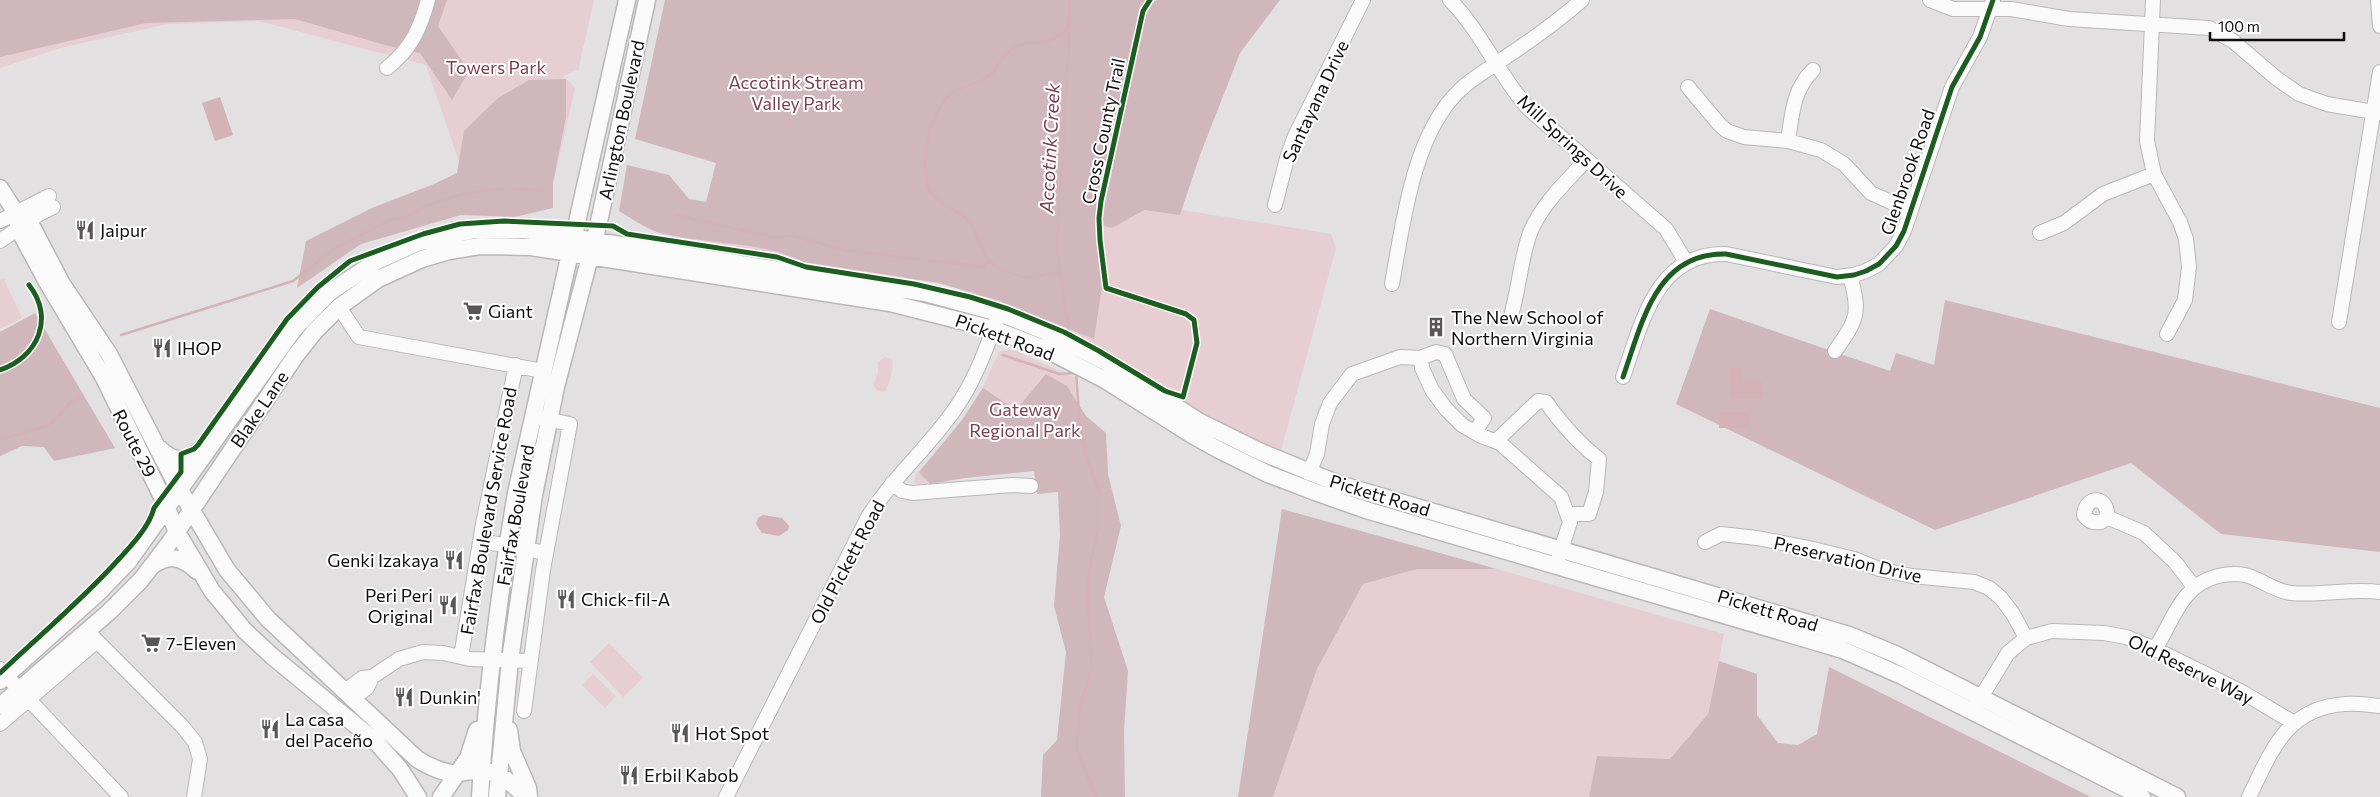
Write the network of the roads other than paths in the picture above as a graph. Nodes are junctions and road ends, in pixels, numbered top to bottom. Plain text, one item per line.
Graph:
1 (428, 0) edge
2 (627, 0) edge
3 (647, 0) edge
4 (1363, 0) edge
5 (1450, 0) edge
6 (1582, 0) edge
7 (1930, 0) edge
8 (2153, 0) edge
9 (2378, 0) edge
10 (1991, 4) edge
11 (2152, 24) junction
12 (2380, 26) edge
13 (1495, 64) junction
14 (387, 68) dead end
15 (1813, 70) dead end
16 (2380, 72) edge
17 (1688, 87) dead end
18 (2377, 113) edge
19 (1788, 141) junction
20 (1586, 160) junction
21 (2154, 174) junction
22 (0, 188) edge
23 (51, 202) dead end
24 (1275, 205) dead end
25 (1910, 211) junction
26 (21, 221) junction
27 (0, 222) edge
28 (2040, 233) dead end
29 (575, 237) junction
30 (0, 241) edge
31 (593, 248) junction
32 (571, 253) junction
33 (1686, 262) junction
34 (1850, 276) junction
35 (1392, 284) dead end
36 (339, 307) junction
37 (1512, 312) dead end
38 (996, 321) junction
39 (2339, 322) dead end
40 (2167, 334) dead end
41 (1835, 351) dead end
42 (1420, 358) junction
43 (516, 365) junction
44 (543, 371) junction
45 (1623, 377) dead end
46 (238, 408) junction
47 (541, 418) junction
48 (1475, 432) junction
49 (1496, 441) junction
50 (158, 448) junction
51 (1309, 473) junction
52 (892, 483) junction
53 (1031, 486) dead end
54 (180, 490) junction
55 (167, 508) junction
56 (191, 511) junction
57 (1567, 514) junction
58 (2107, 516) dead end
59 (177, 532) junction
60 (481, 541) junction
61 (1705, 542) dead end
62 (507, 545) junction
63 (526, 549) junction
64 (546, 553) junction
65 (1558, 557) junction
66 (153, 565) junction
67 (201, 575) junction
68 (2194, 587) junction
69 (2380, 592) edge
70 (92, 636) junction
71 (2026, 638) junction
72 (2155, 649) junction
73 (272, 656) junction
74 (461, 657) junction
75 (493, 659) junction
76 (510, 660) junction
77 (530, 661) junction
78 (2, 675) edge
79 (509, 678) junction
80 (349, 694) junction
81 (24, 695) junction
82 (1980, 697) junction
83 (0, 706) edge
84 (2380, 706) edge
85 (524, 711) dead end
86 (1972, 712) junction
87 (2294, 722) junction
88 (0, 724) edge
89 (481, 771) junction
90 (457, 774) junction
91 (499, 776) junction
92 (121, 797) edge
93 (194, 797) edge
94 (418, 797) edge
95 (441, 797) edge
96 (480, 797) edge
97 (497, 797) edge
98 (525, 797) edge
99 (529, 797) edge
100 (726, 797) edge
101 (2142, 797) edge
102 (2177, 797) edge
103 (2249, 797) edge

1 - 14 street
2 - 29 main road, Arlington Boulevard
3 - 31 main road, Arlington Boulevard
4 - 24 street, Santayana Drive
5 - 13 street, Mill Springs Drive
6 - 13 street
7 - 10 street
8 - 11 street
9 - 12 street
10 - 11 street
10 - 25 street, Glenbrook Road
11 - 18 street
11 - 21 street
13 - 20 street, Mill Springs Drive
13 - 35 street
15 - 19 street
16 - 18 street
17 - 19 street
18 - 39 street
19 - 25 street
20 - 33 street, Mill Springs Drive
20 - 37 street
21 - 28 street
21 - 40 street
22 - 26 main road, Route 29
23 - 26 street
25 - 34 street, Glenbrook Road
26 - 27 street
26 - 30 street
26 - 50 main road, Route 29
26 - 55 main road, Route 29
29 - 31 main road, Pickett Road
29 - 32 main road, Fairfax Boulevard
29 - 46 main road, Blake Lane
31 - 32 main road, Blake Lane
31 - 38 main road, Pickett Road
31 - 47 main road, Fairfax Boulevard
32 - 36 main road, Blake Lane
32 - 44 main road, Fairfax Boulevard
33 - 34 street, Glenbrook Road
33 - 45 street, Glenbrook Road
34 - 41 street
36 - 43 street
36 - 56 main road, Blake Lane
38 - 51 main road, Pickett Road
38 - 52 street, Old Pickett Road
38 - 65 main road, Pickett Road
42 - 48 street
42 - 48 street
42 - 51 street
43 - 44 street
43 - 60 street, Fairfax Boulevard Service Road
44 - 47 main road, Fairfax Boulevard
46 - 50 main road
46 - 54 main road, Blake Lane
47 - 62 main road, Fairfax Boulevard
47 - 63 main road, Fairfax Boulevard
47 - 64 street
48 - 49 street
49 - 57 street
49 - 57 street
50 - 54 main road, Route 29
51 - 65 main road, Pickett Road
52 - 53 street
52 - 100 street, Old Pickett Road
54 - 55 main road, Blake Lane
54 - 56 main road, Route 29
55 - 59 main road, Route 29
55 - 78 main road, Blake Lane
56 - 59 main road, Blake Lane
56 - 80 main road, Route 29
57 - 65 street
58 - 68 street
59 - 66 main road, Blake Lane
59 - 67 main road, Route 29
60 - 62 street
60 - 74 street, Fairfax Boulevard Service Road
61 - 71 street, Preservation Drive
62 - 63 street
62 - 75 main road, Fairfax Boulevard
63 - 64 street
63 - 76 main road, Fairfax Boulevard
64 - 77 street
65 - 82 main road, Pickett Road
65 - 86 main road, Pickett Road
66 - 67 main road
66 - 70 main road, Blake Lane
67 - 73 main road, Route 29
68 - 69 street
68 - 72 street
70 - 81 main road, Blake Lane
70 - 93 street
71 - 72 street, Old Reserve Way
71 - 82 street, Old Reserve Way
72 - 87 street, Old Reserve Way
73 - 80 main road
73 - 94 main road, Route 29
74 - 75 street
74 - 80 street
75 - 76 street
75 - 89 main road, Fairfax Boulevard
75 - 90 main road
76 - 77 street
76 - 79 main road, Fairfax Boulevard
77 - 85 street
78 - 81 street
79 - 91 main road, Fairfax Boulevard
79 - 99 main road
80 - 90 main road, Route 29
81 - 83 main road, Blake Lane
81 - 88 street
81 - 92 street
82 - 86 street, Old Reserve Way
82 - 102 main road, Pickett Road
84 - 87 street
86 - 101 main road, Pickett Road
87 - 103 street
89 - 90 main road
89 - 91 main road
89 - 96 main road, Fairfax Boulevard
90 - 95 main road
91 - 97 main road, Fairfax Boulevard
91 - 98 main road

